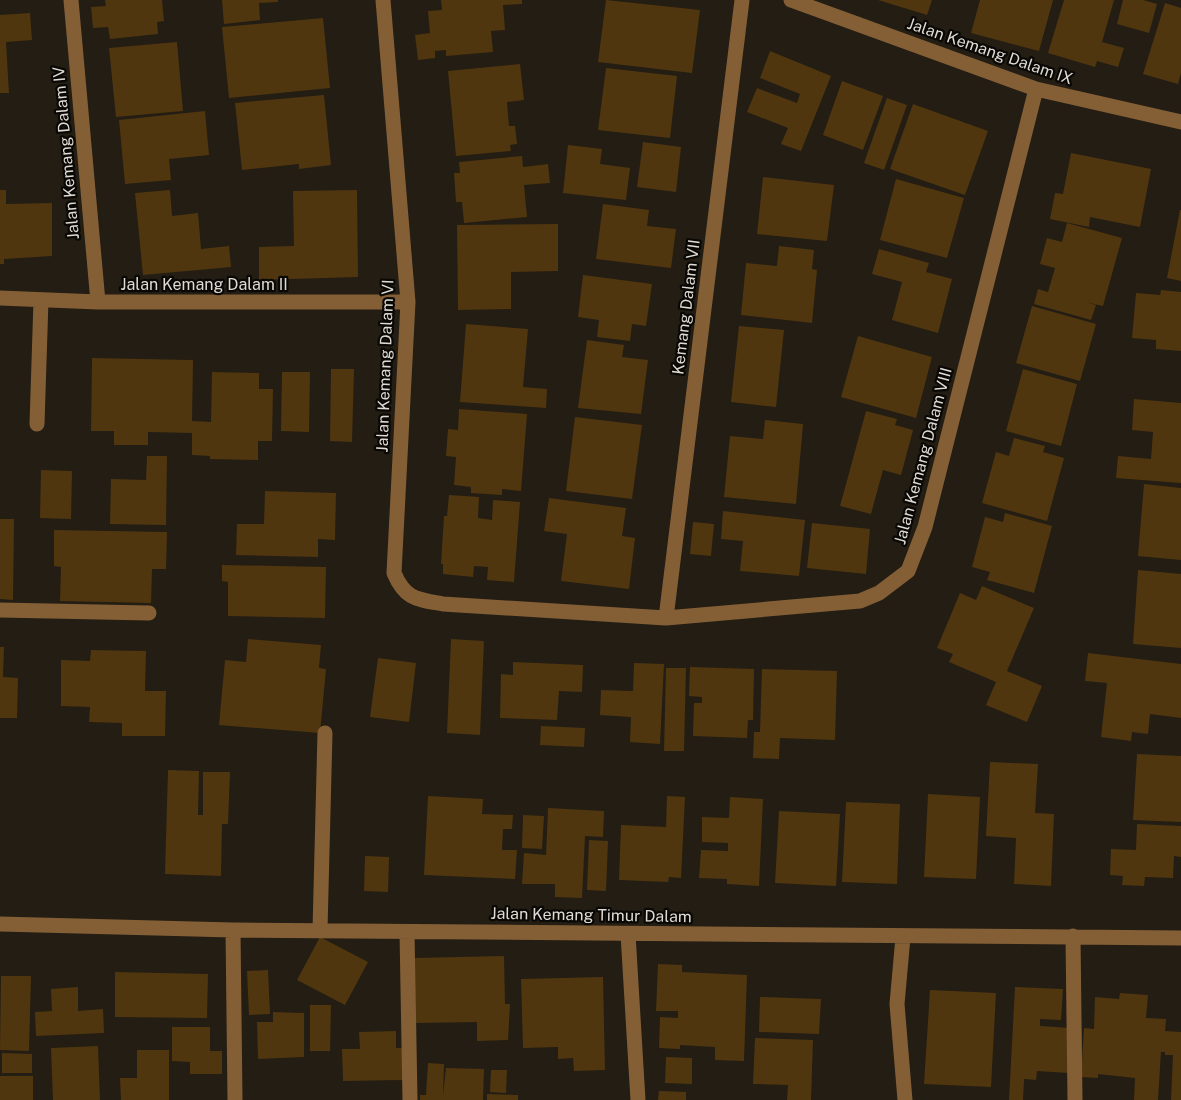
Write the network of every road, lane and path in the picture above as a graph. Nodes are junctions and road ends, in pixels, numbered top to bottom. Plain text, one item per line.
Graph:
1 (71, 0) edge
2 (383, 0) edge
3 (742, 0) edge
4 (791, 0) edge
5 (1036, 89) junction
6 (1181, 122) edge
7 (0, 298) edge
8 (40, 300) junction
9 (98, 302) junction
10 (408, 302) junction
11 (37, 424) dead end
12 (400, 588) joint
13 (0, 610) edge
14 (149, 613) dead end
15 (666, 618) junction
16 (325, 732) dead end
17 (0, 924) edge
18 (233, 930) junction
19 (320, 930) junction
20 (407, 932) junction
21 (628, 934) junction
22 (1073, 936) junction
23 (903, 937) junction
24 (1181, 938) edge
25 (235, 1100) edge
26 (410, 1100) edge
27 (638, 1100) edge
28 (905, 1100) edge
29 (1075, 1100) edge

1 - 9 street, Jalan Kemang Dalam IV
2 - 10 street, Jalan Kemang Dalam VI
3 - 15 street, Kemang Dalam VII
4 - 5 street, Jalan Kemang Dalam IX
5 - 6 street, Jalan Kemang Dalam IX
5 - 15 street, Jalan Kemang Dalam VIII
7 - 8 street, Jalan Kemang Dalam II
8 - 9 street, Jalan Kemang Dalam II
8 - 11 street
9 - 10 street, Jalan Kemang Dalam II
10 - 12 street, Jalan Kemang Dalam VI
12 - 15 street, Jalan Kemang Dalam VIII
13 - 14 street
16 - 19 street
17 - 18 street, Jalan Kemang Timur Dalam
18 - 19 street, Jalan Kemang Timur Dalam
18 - 25 street
19 - 20 street, Jalan Kemang Timur Dalam
20 - 21 street, Jalan Kemang Timur Dalam
20 - 26 street
21 - 23 street, Jalan Kemang Timur Dalam
21 - 27 street
22 - 23 street, Jalan Kemang Timur Dalam
22 - 24 street, Jalan Kemang Timur Dalam
22 - 29 street
23 - 28 street

